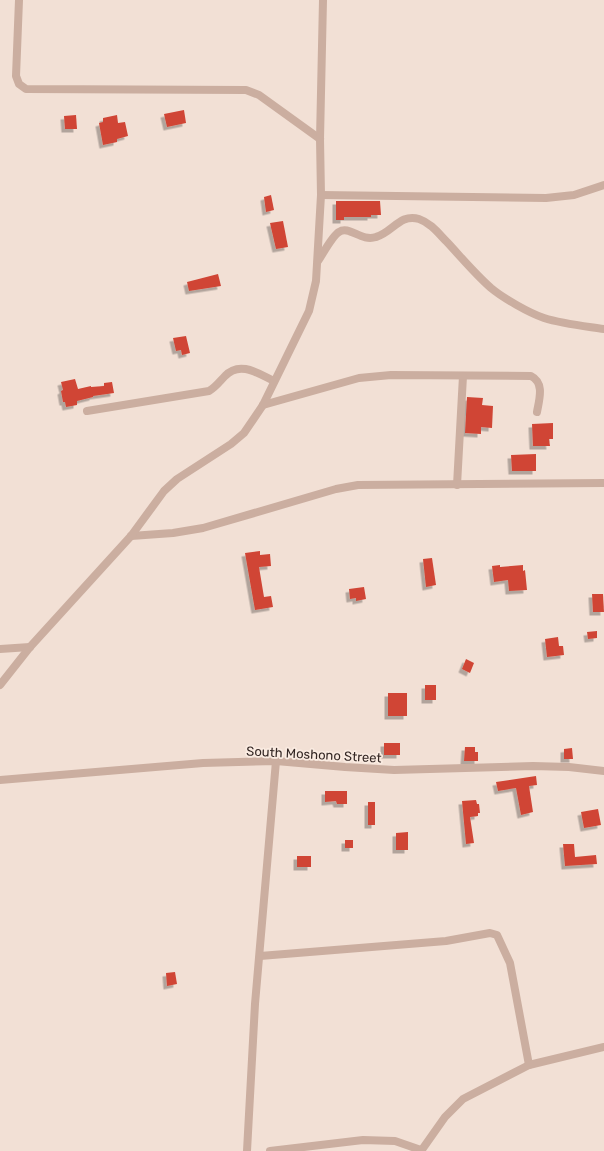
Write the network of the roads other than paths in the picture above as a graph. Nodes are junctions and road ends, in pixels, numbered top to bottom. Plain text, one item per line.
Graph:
1 (19, 0) edge
2 (323, 0) edge
3 (320, 139) junction
4 (604, 185) edge
5 (322, 195) junction
6 (318, 262) junction
7 (604, 329) edge
8 (463, 376) junction
9 (274, 381) junction
10 (263, 405) junction
11 (87, 411) dead end
12 (537, 412) dead end
13 (604, 484) edge
14 (457, 485) junction
15 (131, 536) junction
16 (30, 646) junction
17 (0, 649) edge
18 (0, 684) edge
19 (276, 761) junction
20 (604, 771) edge
21 (0, 780) edge
22 (260, 956) junction
23 (604, 1047) edge
24 (529, 1065) junction
25 (421, 1150) edge
26 (247, 1151) edge
27 (270, 1151) edge

1 - 3 street
2 - 3 street
3 - 5 street
4 - 5 street
5 - 6 street
6 - 7 street
6 - 9 street
8 - 10 street
8 - 12 street
8 - 14 street
9 - 10 street
9 - 11 street
10 - 15 street
13 - 14 street
14 - 15 street
15 - 16 street
16 - 17 street
16 - 18 street
19 - 20 street, South Moshono Street
19 - 21 street, South Moshono Street
19 - 22 street
22 - 24 street
22 - 26 street
23 - 24 street
24 - 25 street
25 - 27 street

